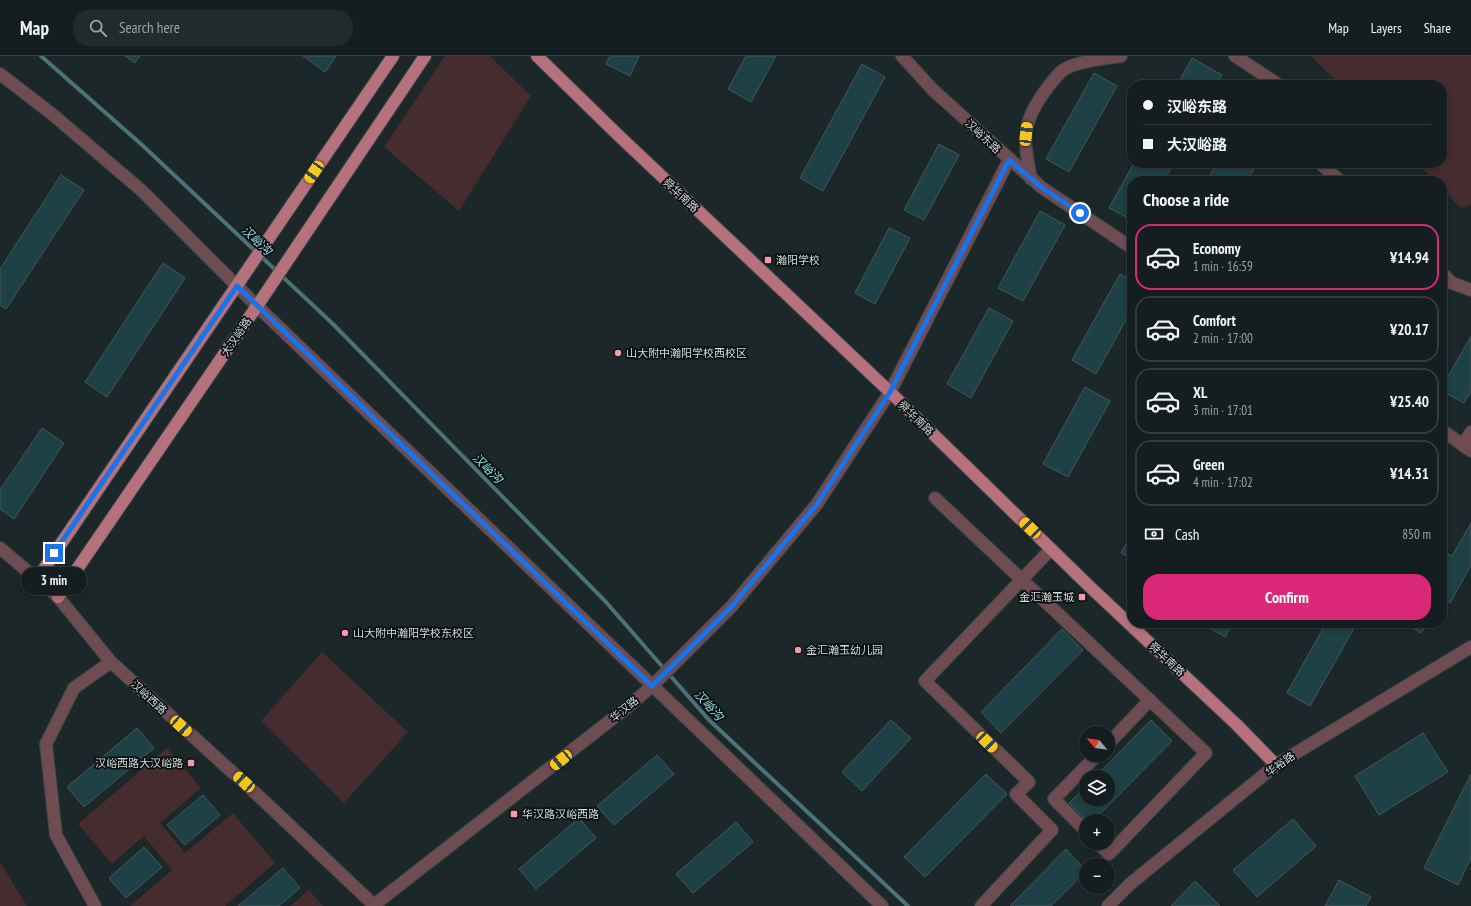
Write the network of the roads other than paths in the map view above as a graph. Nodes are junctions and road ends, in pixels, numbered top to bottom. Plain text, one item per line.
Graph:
1 (394, 56) edge
2 (425, 56) edge
3 (537, 56) edge
4 (902, 56) edge
5 (1121, 56) edge
6 (1235, 56) edge
7 (0, 74) edge
8 (1271, 80) edge
9 (1009, 160) junction
10 (1326, 168) edge
11 (1334, 176) edge
12 (1031, 179) junction
13 (1127, 245) edge
14 (1447, 278) edge
15 (237, 286) junction
16 (1471, 290) edge
17 (257, 306) junction
18 (890, 392) junction
19 (1471, 432) edge
20 (1447, 434) edge
21 (1467, 448) edge
22 (935, 498) dead end
23 (0, 548) edge
24 (1052, 549) junction
25 (37, 579) junction
26 (1022, 580) junction
27 (58, 597) junction
28 (1127, 621) edge
29 (1135, 628) edge
30 (1471, 647) edge
31 (112, 662) junction
32 (652, 686) junction
33 (1150, 700) junction
34 (1115, 737) edge
35 (1090, 762) edge
36 (1276, 765) junction
37 (1079, 824) edge
38 (1115, 848) edge
39 (1105, 850) edge
40 (1113, 850) edge
41 (374, 905) edge
42 (95, 906) edge
43 (882, 906) edge
44 (981, 906) edge
45 (1108, 906) edge

1 - 15 main road
2 - 17 main road, 大汉峪路
3 - 18 main road, 舜华南路
4 - 9 street, 汉峪东路
5 - 12 street
6 - 8 street
7 - 15 street
9 - 12 street, 汉峪东路
9 - 18 street, 华汉路
10 - 11 street
12 - 13 street, 汉峪东路
14 - 16 street
15 - 17 street
15 - 25 main road
17 - 27 main road, 大汉峪路
17 - 32 street
18 - 24 main road, 舜华南路
18 - 32 street, 华汉路
19 - 21 street
20 - 21 street
22 - 26 street
23 - 25 street, 汉峪西路
24 - 26 street
24 - 28 main road, 舜华南路
25 - 27 street, 汉峪西路
26 - 33 street
26 - 44 street
27 - 31 street, 汉峪西路
29 - 36 main road, 舜华南路
30 - 36 street, 华裕路
31 - 41 street, 汉峪西路
31 - 42 street
32 - 41 street, 华汉路
32 - 43 street
33 - 34 street
33 - 38 street
35 - 37 street
36 - 45 street, 华裕路
39 - 40 street

